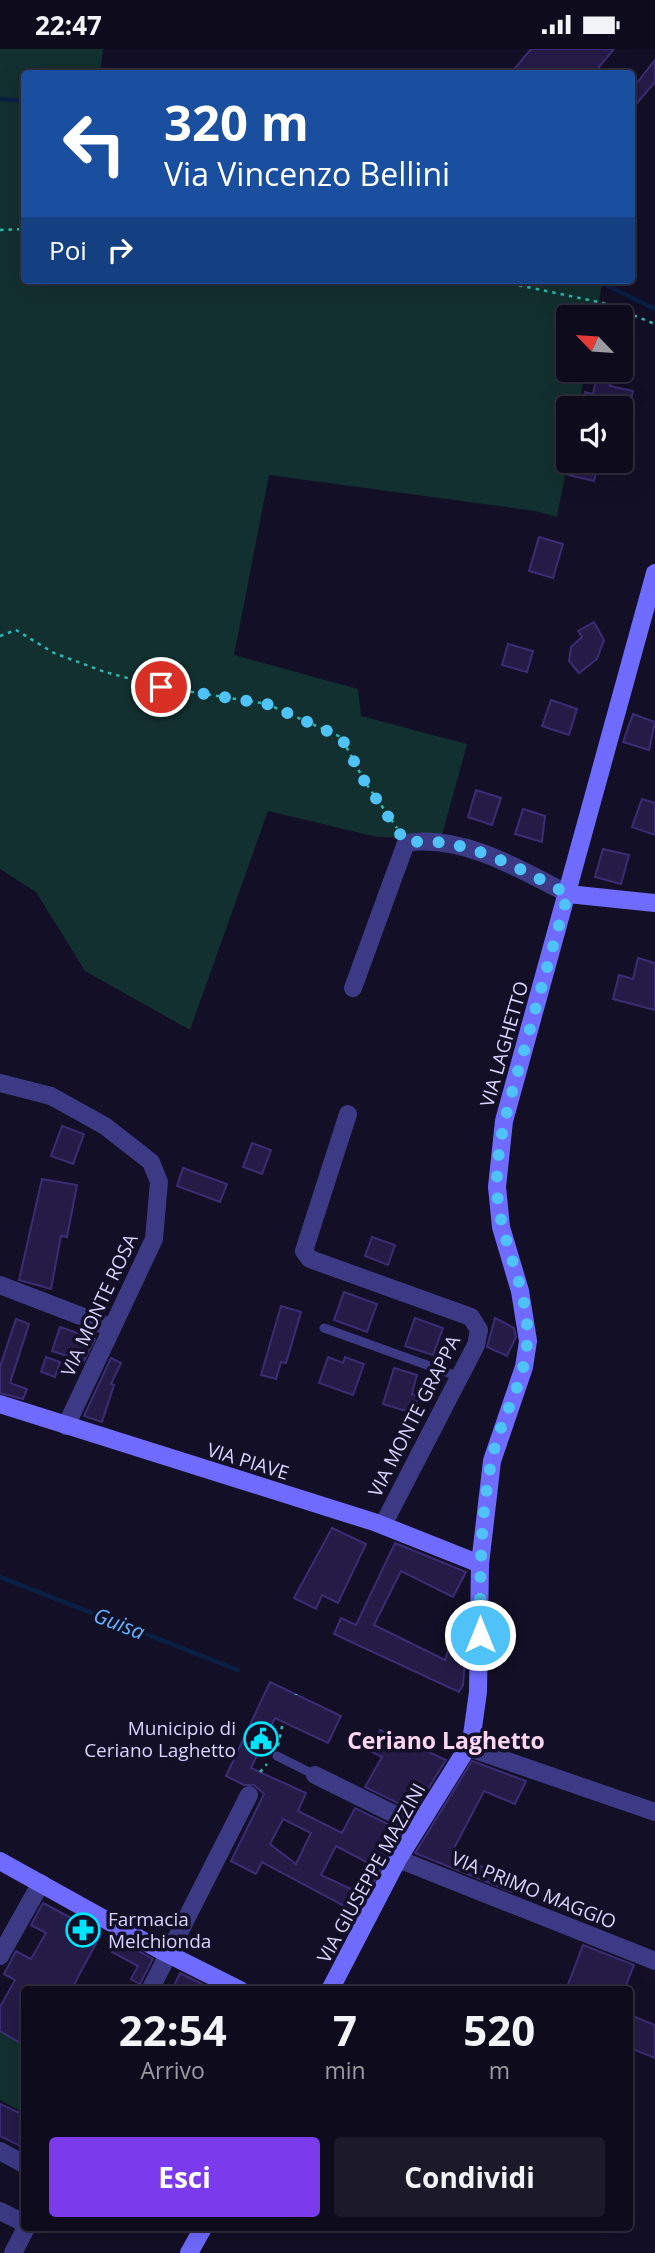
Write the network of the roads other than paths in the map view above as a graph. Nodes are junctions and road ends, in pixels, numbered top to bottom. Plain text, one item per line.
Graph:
1 (655, 573) edge
2 (568, 894) junction
3 (655, 903) edge
4 (353, 988) dead end
5 (0, 1083) edge
6 (348, 1114) dead end
7 (0, 1286) edge
8 (112, 1328) junction
9 (324, 1328) dead end
10 (460, 1377) junction
11 (0, 1404) edge
12 (66, 1426) junction
13 (383, 1525) junction
14 (480, 1564) junction
15 (471, 1742) junction
16 (277, 1756) dead end
17 (315, 1775) joint
18 (249, 1795) dead end
19 (655, 1812) edge
20 (418, 1826) junction
21 (398, 1859) junction
22 (0, 1861) edge
23 (41, 1883) junction
24 (170, 1955) junction
25 (0, 1956) edge
26 (655, 1961) edge
27 (152, 1986) edge
28 (232, 1986) edge
29 (332, 1986) edge
30 (0, 2151) edge
31 (21, 2162) edge
32 (0, 2211) edge
33 (21, 2224) edge
34 (23, 2231) edge
35 (201, 2231) edge
36 (13, 2253) edge
37 (190, 2253) edge

1 - 2 street, VIA LAGHETTO
2 - 3 street
2 - 4 street
2 - 14 street, VIA LAGHETTO
5 - 8 street, VIA MONTE ROSA
6 - 10 street, VIA MONTE GRAPPA
7 - 8 street
8 - 12 street, VIA MONTE ROSA
9 - 10 lane
10 - 13 street, VIA MONTE GRAPPA
11 - 12 street, VIA PIAVE
12 - 13 street, VIA PIAVE
13 - 14 street, VIA PIAVE
14 - 15 street, VIA LAGHETTO
15 - 19 street
15 - 20 street, VIA GIUSEPPE MAZZINI
16 - 17 lane
17 - 20 street
18 - 24 street
20 - 21 street, VIA GIUSEPPE MAZZINI
21 - 26 street, VIA PRIMO MAGGIO
21 - 29 street, VIA GIUSEPPE MAZZINI
22 - 23 street
23 - 24 street
23 - 25 street
24 - 27 street
24 - 28 street
30 - 31 street
32 - 33 street
34 - 36 street
35 - 37 street

